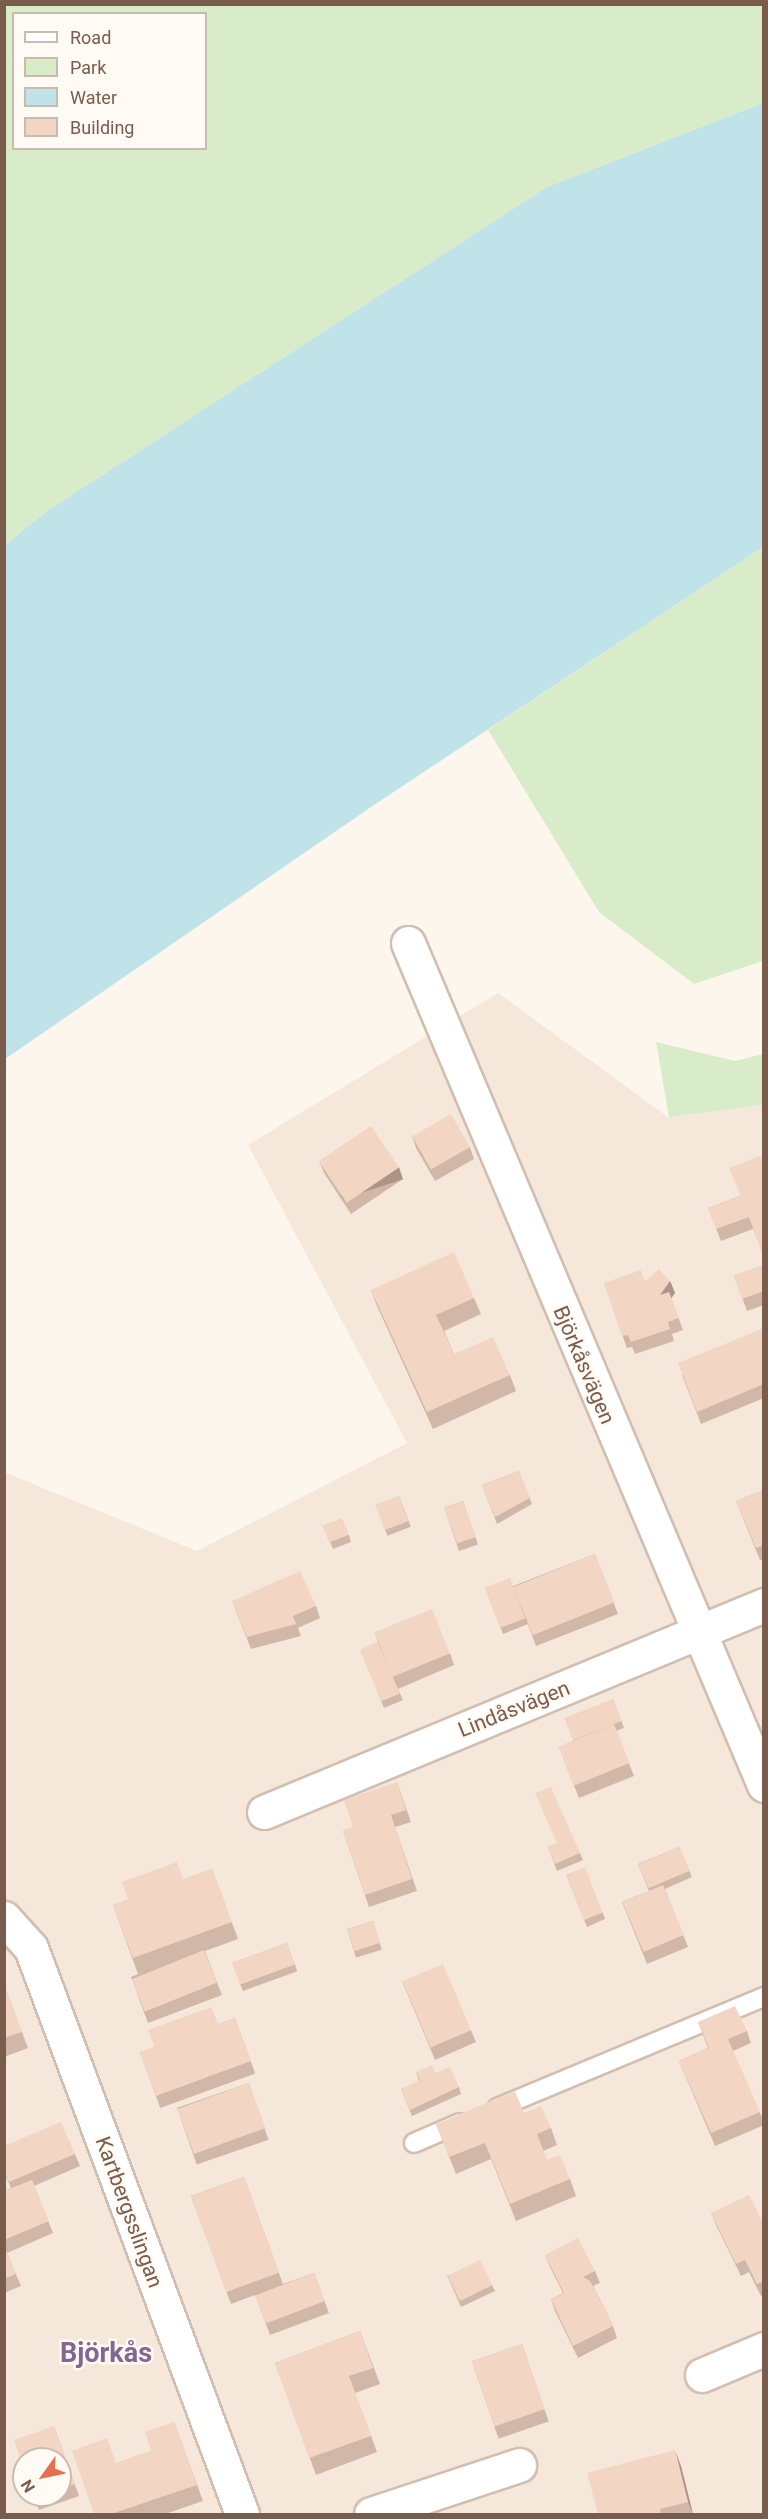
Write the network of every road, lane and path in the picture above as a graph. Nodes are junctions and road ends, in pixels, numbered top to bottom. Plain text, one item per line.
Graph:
1 (408, 944) dead end
2 (764, 1605) edge
3 (698, 1635) junction
4 (764, 1785) edge
5 (264, 1812) dead end
6 (4, 1918) edge
7 (764, 1997) edge
8 (414, 2143) dead end
9 (764, 2349) edge
10 (702, 2375) dead end
11 (519, 2465) dead end
12 (242, 2514) edge
13 (370, 2514) edge

1 - 3 street, Björkåsvägen
2 - 3 street, Lindåsvägen
3 - 4 street, Björkåsvägen
3 - 5 street, Lindåsvägen
6 - 12 street, Kartbergsslingan
7 - 8 lane
9 - 10 street
11 - 13 street

